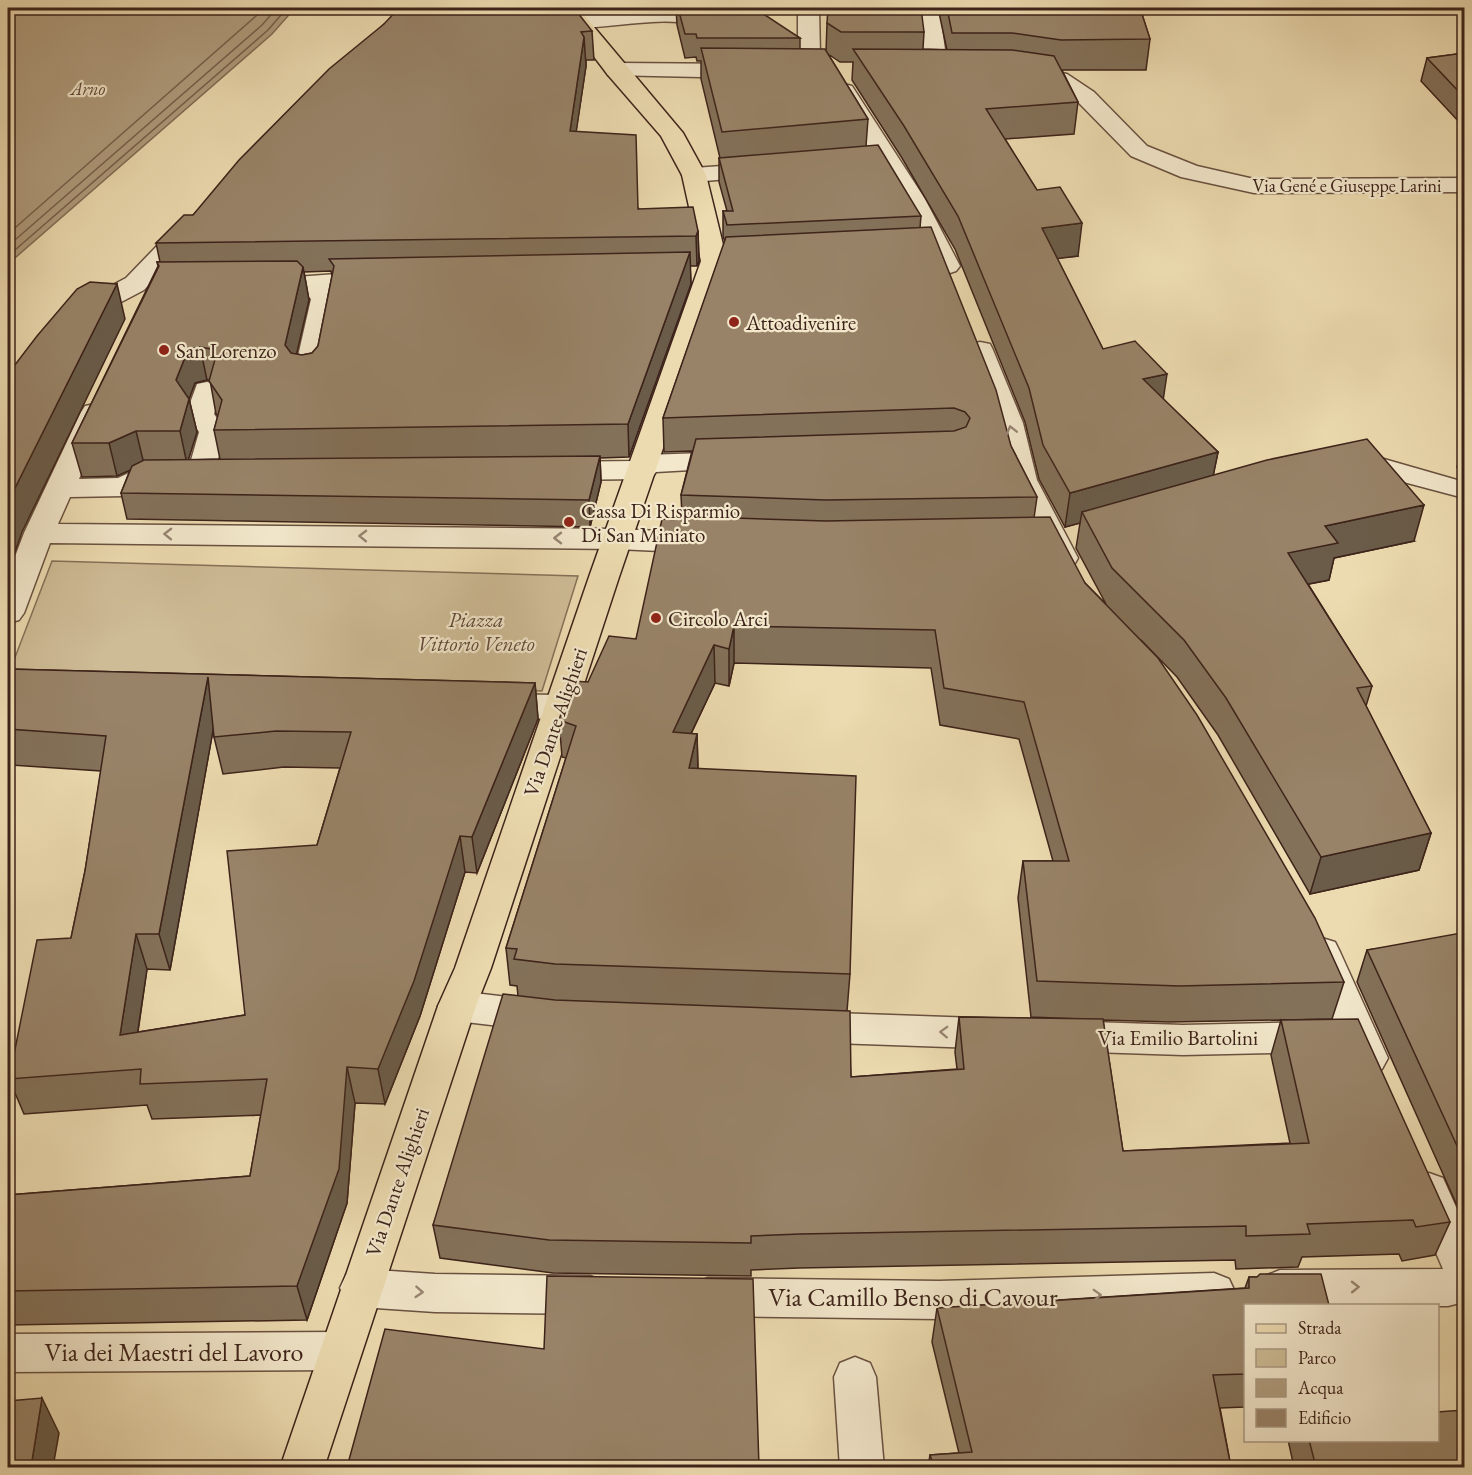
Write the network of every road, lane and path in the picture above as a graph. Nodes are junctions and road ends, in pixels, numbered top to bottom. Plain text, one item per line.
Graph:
1 (808, 8) edge
2 (928, 8) edge
3 (573, 15) edge
4 (527, 18) edge
5 (747, 21) edge
6 (790, 43) edge
7 (816, 67) junction
8 (616, 70) junction
9 (961, 70) edge
10 (1009, 72) edge
11 (780, 168) edge
12 (694, 175) junction
13 (1464, 185) edge
14 (207, 208) edge
15 (400, 279) edge
16 (166, 284) edge
17 (266, 284) edge
18 (310, 284) junction
19 (957, 293) edge
20 (140, 296) junction
21 (970, 326) edge
22 (59, 333) edge
23 (307, 378) edge
24 (207, 390) dead end
25 (104, 393) edge
26 (756, 461) edge
27 (644, 467) junction
28 (530, 471) edge
29 (1319, 471) edge
30 (59, 488) junction
31 (1461, 490) dead end
32 (39, 533) junction
33 (617, 539) junction
34 (728, 544) edge
35 (1076, 582) edge
36 (8, 613) edge
37 (465, 704) edge
38 (561, 706) junction
39 (1305, 921) edge
40 (457, 1005) junction
41 (570, 1018) edge
42 (770, 1025) edge
43 (1359, 1036) junction
44 (1383, 1089) edge
45 (1412, 1153) edge
46 (1464, 1270) edge
47 (1464, 1284) edge
48 (361, 1288) junction
49 (622, 1296) edge
50 (669, 1296) edge
51 (340, 1351) junction
52 (8, 1353) edge
53 (855, 1377) dead end
54 (302, 1467) edge
55 (862, 1467) edge

1 - 7 street
2 - 9 street
3 - 4 street
3 - 5 street
3 - 8 main road, Via Dante Alighieri
6 - 7 street
7 - 8 street
7 - 19 street
8 - 12 main road, Via Dante Alighieri
10 - 13 street, Via Gené e Giuseppe Larini
11 - 12 street
12 - 27 main road, Via Dante Alighieri
14 - 20 street
15 - 18 street
16 - 20 street
17 - 18 street
18 - 23 street
20 - 22 street
35 -> 21 street
24 - 30 street
25 - 30 street
26 - 27 street
27 - 28 street
27 - 33 main road, Via Dante Alighieri
29 - 31 street
30 - 32 street
33 -> 32 street
32 - 36 street
33 - 34 street
33 - 38 main road, Via Dante Alighieri
37 - 38 street
38 - 40 main road, Via Dante Alighieri
39 - 43 street
40 - 41 street
40 - 48 main road, Via Dante Alighieri
43 -> 42 street, Via Emilio Bartolini
43 - 44 street
45 - 46 street
50 -> 47 street, Via Camillo Benso di Cavour
48 -> 49 street
48 - 51 main road, Via Dante Alighieri
51 - 52 street, Via dei Maestri del Lavoro
51 - 54 main road, Via Dante Alighieri
53 - 55 street

